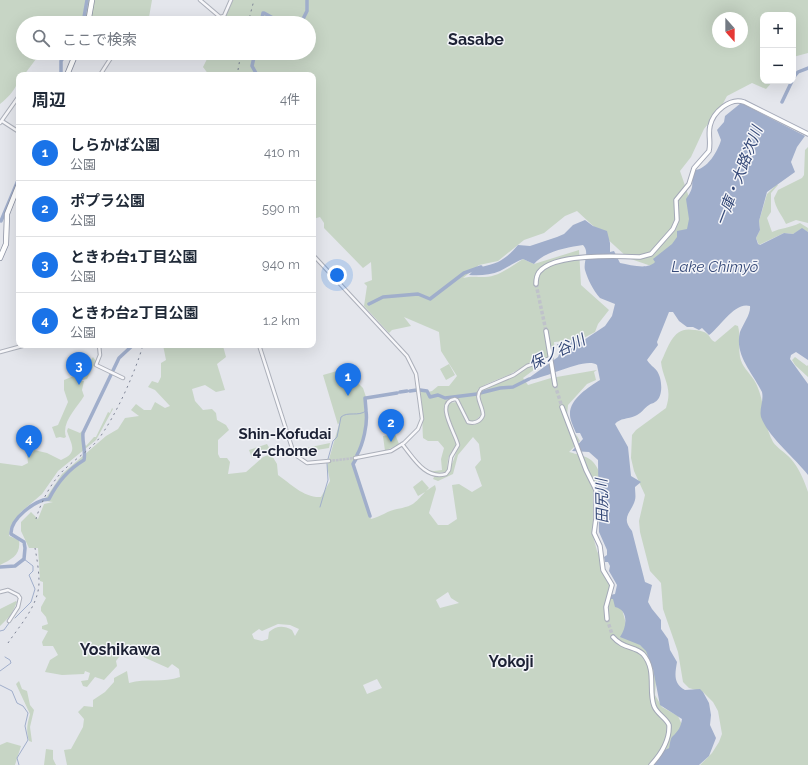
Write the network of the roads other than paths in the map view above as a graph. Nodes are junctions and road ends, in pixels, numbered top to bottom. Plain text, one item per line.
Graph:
1 (92, 0) edge
2 (200, 0) edge
3 (231, 0) edge
4 (89, 16) edge
5 (219, 16) edge
6 (224, 16) edge
7 (73, 60) edge
8 (110, 60) edge
9 (68, 72) edge
10 (102, 72) edge
11 (16, 100) edge
12 (1, 122) edge
13 (16, 130) edge
14 (808, 134) edge
15 (16, 195) edge
16 (0, 258) edge
17 (316, 258) edge
18 (536, 284) tunnel mouth
19 (546, 330) tunnel mouth
20 (16, 348) edge
21 (99, 348) edge
22 (260, 348) edge
23 (0, 352) edge
24 (551, 360) junction
25 (123, 378) dead end
26 (555, 385) tunnel mouth
27 (562, 407) tunnel mouth
28 (402, 444) junction
29 (355, 458) tunnel mouth
30 (329, 461) tunnel mouth
31 (0, 592) edge
32 (607, 619) tunnel mouth
33 (9, 621) dead end
34 (613, 637) tunnel mouth
35 (651, 765) edge

1 - 4 highway
2 - 5 street
3 - 6 street
7 - 9 highway
8 - 10 street
11 - 12 street
12 - 13 street
14 - 18 main road
15 - 16 highway
17 - 28 street
19 - 24 main road
20 - 23 street
21 - 25 street
22 - 30 street
24 - 26 main road
24 - 28 street
27 - 32 main road
28 - 29 street
31 - 33 street
34 - 35 main road

